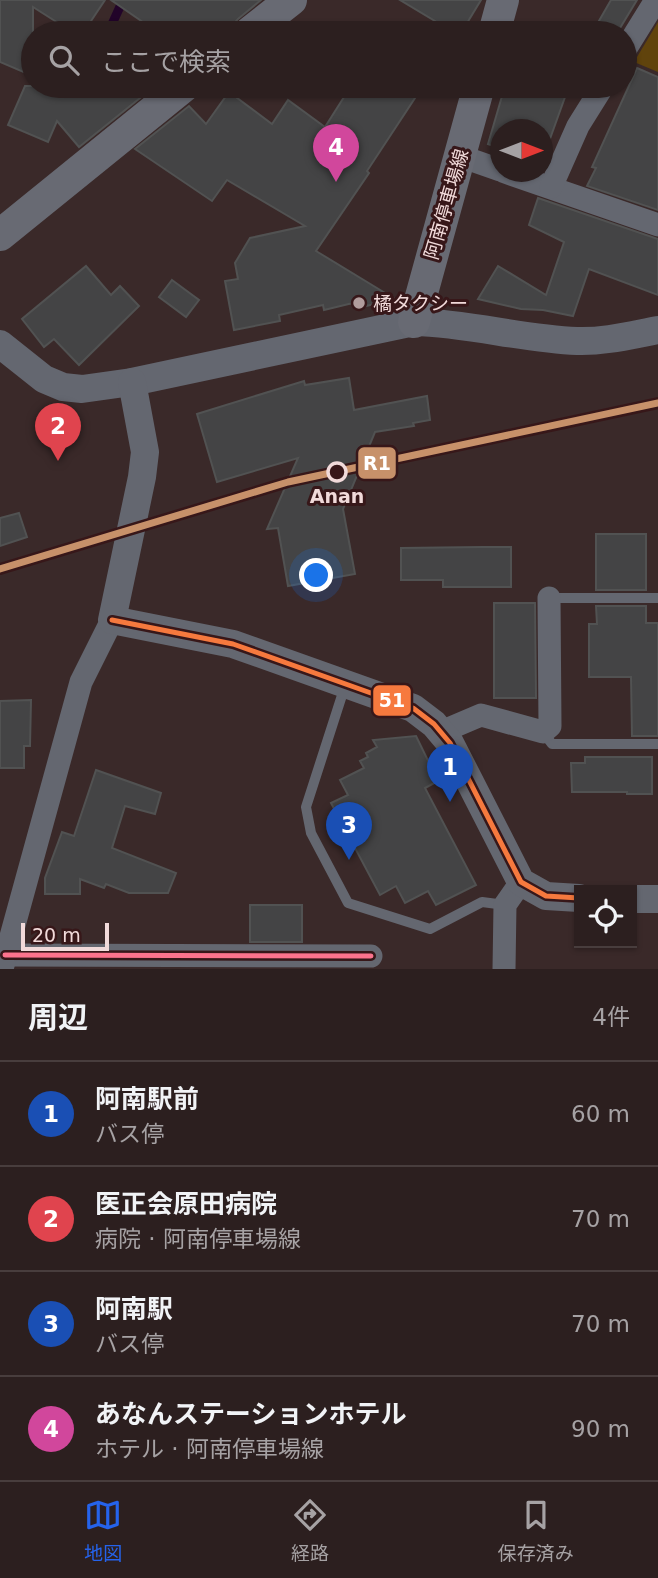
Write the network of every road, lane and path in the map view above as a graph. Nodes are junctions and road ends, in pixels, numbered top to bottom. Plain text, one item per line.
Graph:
1 (291, 0) edge
2 (503, 0) edge
3 (656, 0) edge
4 (264, 21) edge
5 (497, 21) edge
6 (637, 31) edge
7 (169, 98) edge
8 (476, 98) edge
9 (596, 98) edge
10 (460, 156) junction
11 (490, 166) edge
12 (536, 182) edge
13 (551, 187) junction
14 (658, 225) edge
15 (0, 235) edge
16 (414, 322) junction
17 (658, 330) edge
18 (0, 344) edge
19 (132, 382) junction
20 (549, 598) joint
21 (658, 598) edge
22 (112, 620) junction
23 (346, 684) junction
24 (441, 732) junction
25 (543, 732) junction
26 (658, 744) edge
27 (520, 882) junction
28 (574, 898) edge
29 (637, 899) edge
30 (658, 899) edge
31 (505, 905) junction
32 (372, 956) dead end
33 (4, 962) edge
34 (504, 969) edge

1 - 4 main road
2 - 5 main road
3 - 6 street
7 - 15 main road
8 - 10 main road, 阿南停車場線
9 - 13 street
10 - 11 street
10 - 16 main road, 阿南停車場線
12 - 13 street
13 - 14 street
16 - 17 street
16 - 19 street
18 - 19 street
19 - 22 street
20 - 21 lane
20 - 25 street
22 - 23 street
22 - 33 street
23 - 24 street
23 - 31 lane
24 - 25 street
24 - 27 street
25 - 26 lane
27 - 28 street
27 - 31 street
29 - 30 street
31 - 34 street
32 - 33 street

